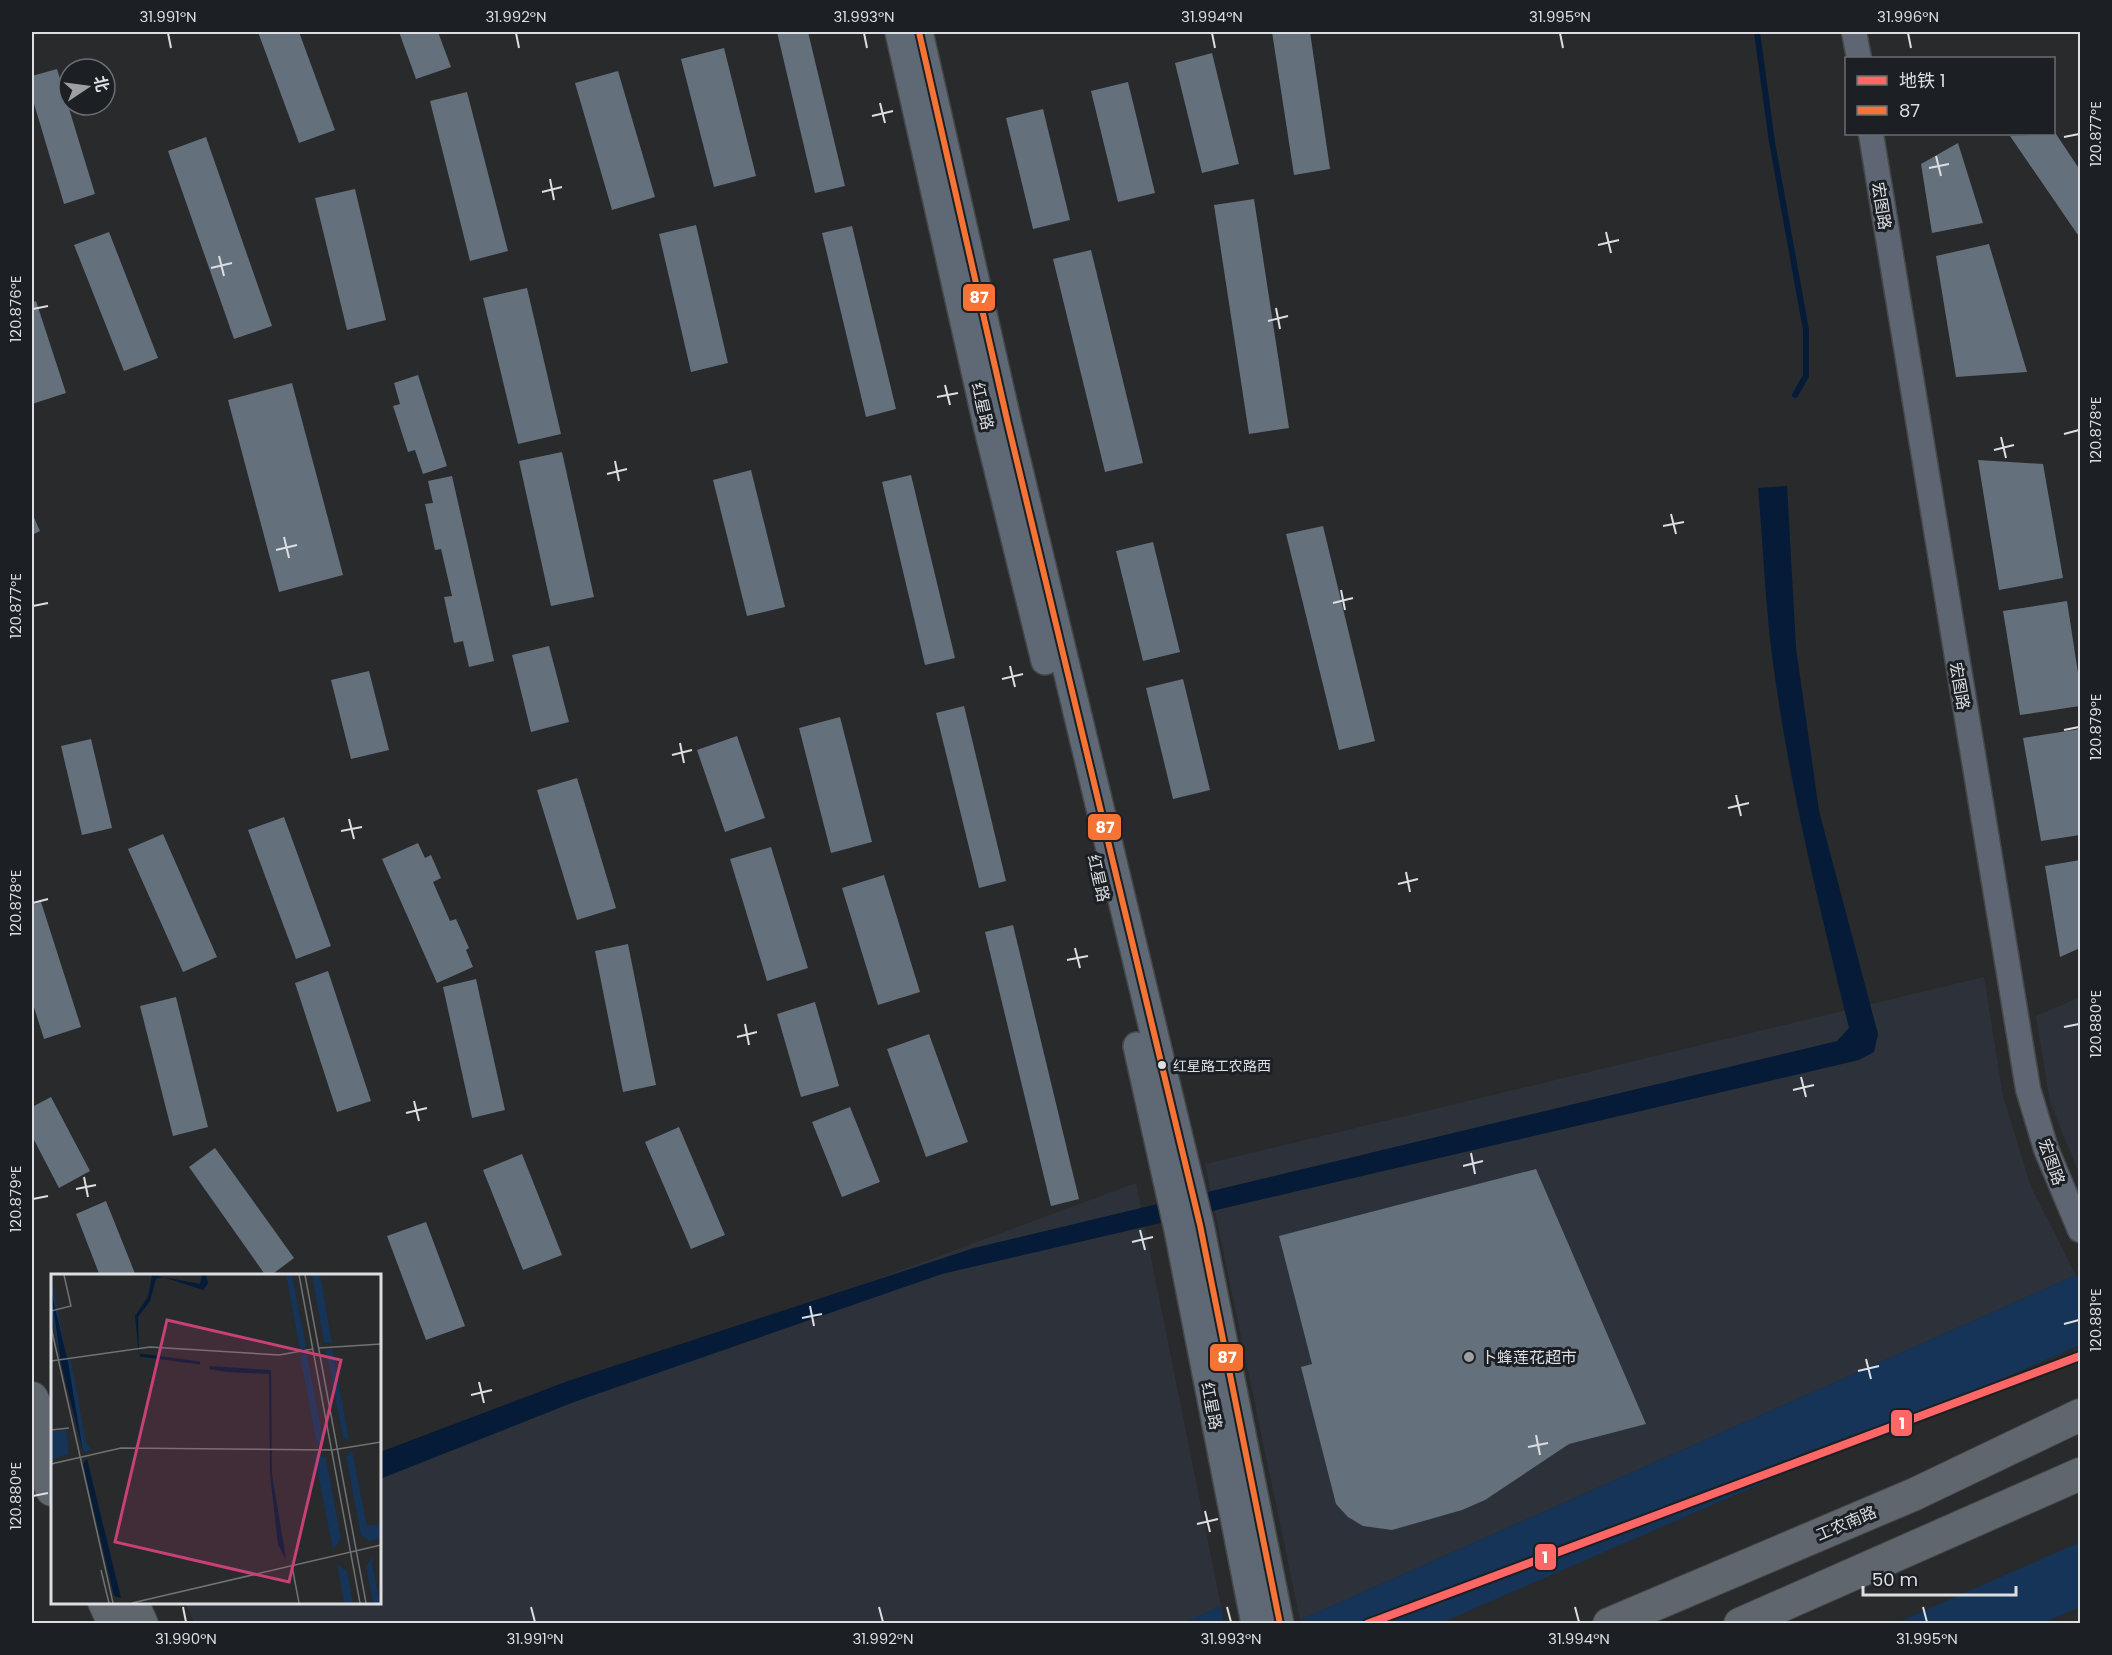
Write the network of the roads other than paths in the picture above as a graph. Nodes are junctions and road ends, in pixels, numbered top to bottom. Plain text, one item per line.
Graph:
1 (898, 32) edge
2 (919, 32) edge
3 (1854, 32) edge
4 (1859, 57) edge
5 (1871, 135) edge
6 (1177, 1176) junction
7 (1189, 1227) junction
8 (2080, 1230) edge
9 (32, 1398) edge
10 (2080, 1415) edge
11 (51, 1439) edge
12 (32, 1445) edge
13 (2080, 1474) edge
14 (51, 1488) edge
15 (105, 1604) edge
16 (133, 1604) edge
17 (114, 1623) edge
18 (142, 1623) edge
19 (1255, 1623) edge
20 (1280, 1623) edge
21 (1609, 1623) edge
22 (1740, 1623) edge

1 - 6 main road, 红星路
2 - 6 main road, 红星路
3 - 4 street
5 - 8 street, 宏图路
6 - 7 main road, 红星路
7 - 19 main road, 红星路
7 - 20 main road, 红星路
9 - 11 main road
10 - 21 main road, 工农南路
12 - 14 main road
13 - 22 main road
15 - 17 main road
16 - 18 main road

